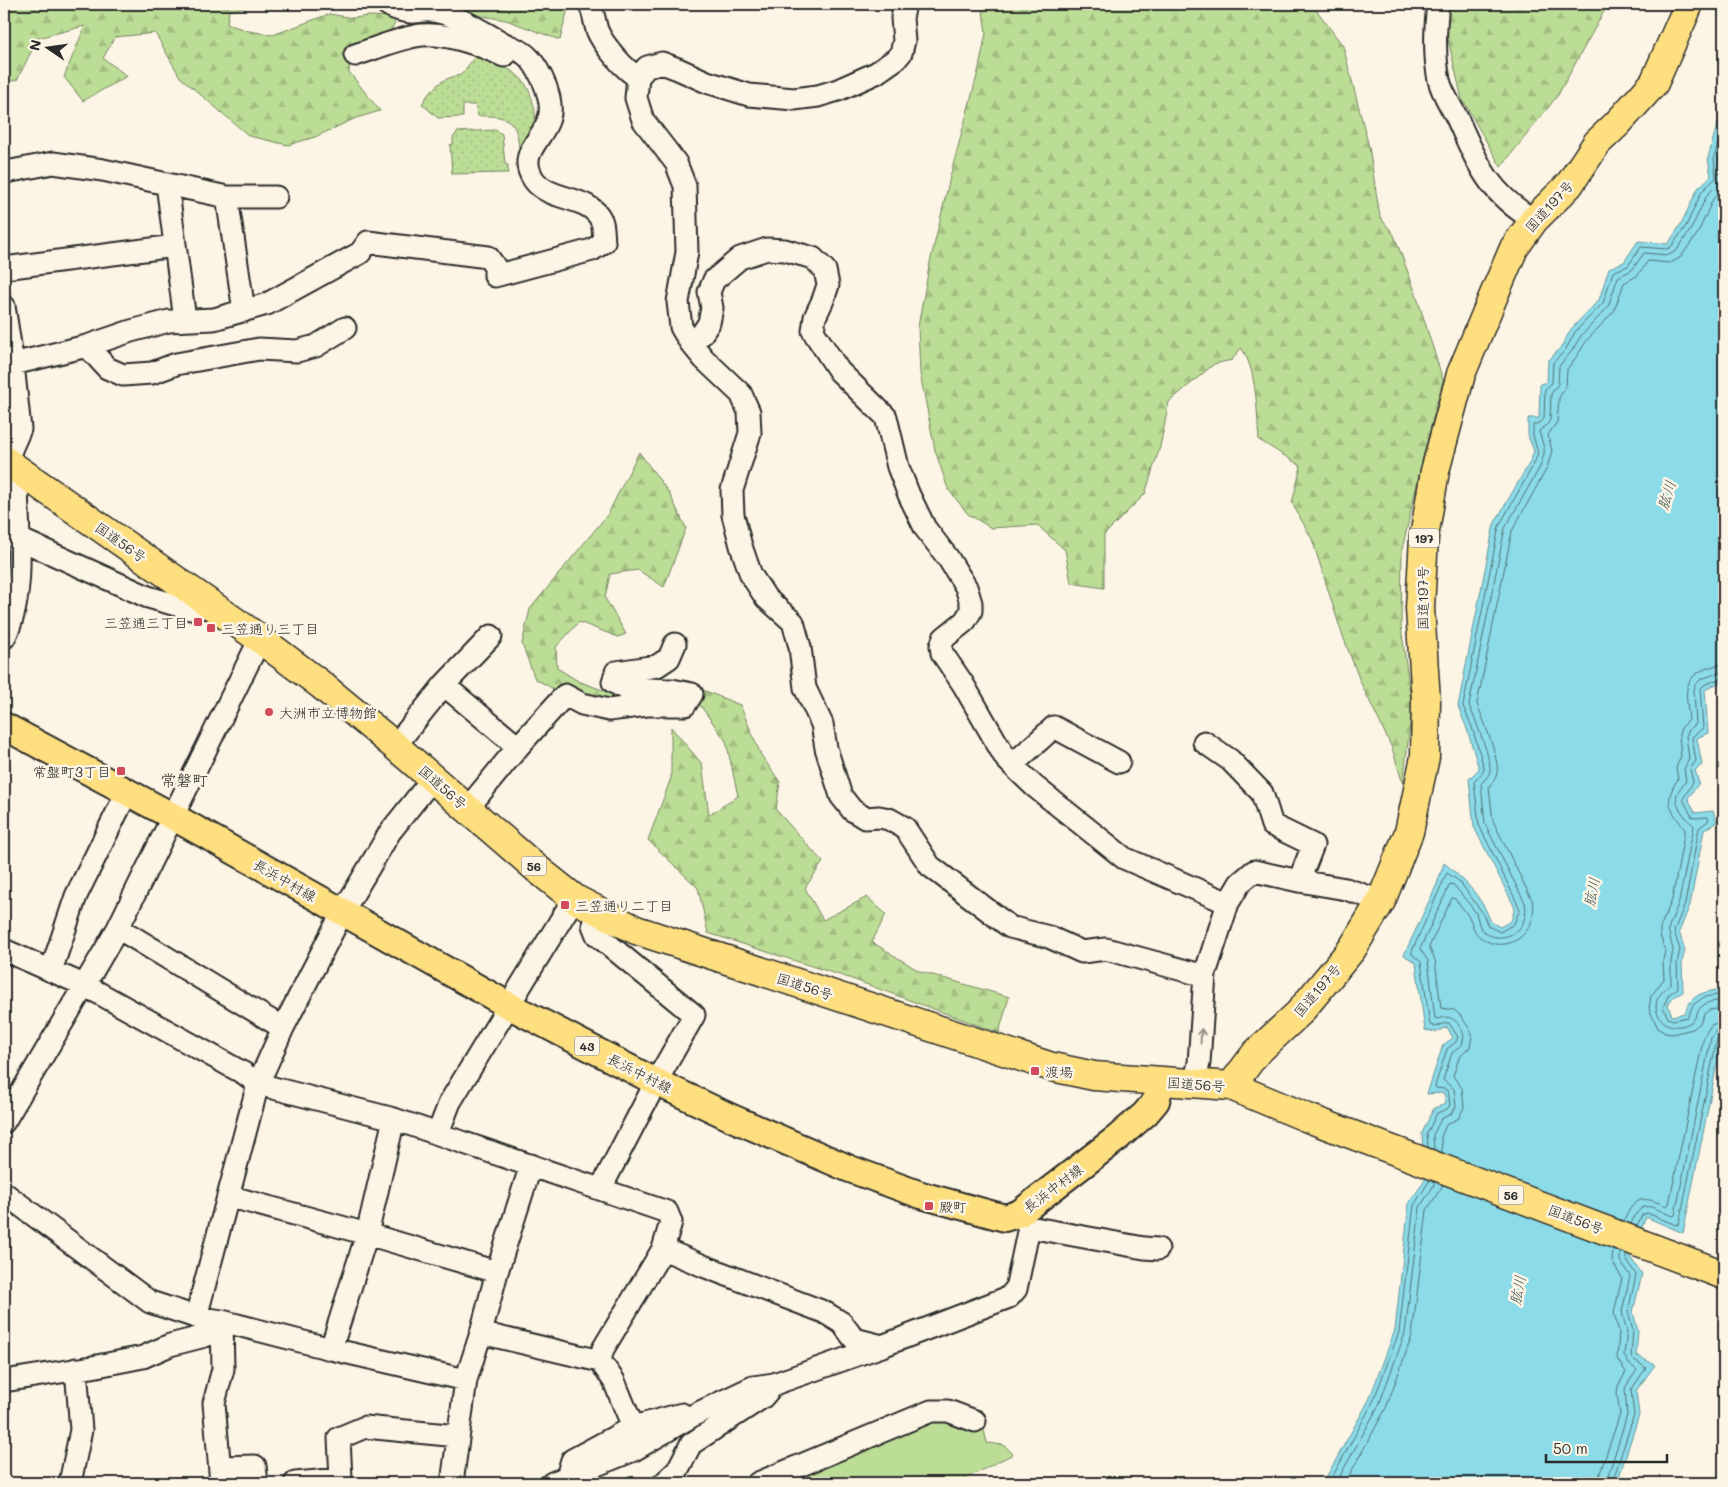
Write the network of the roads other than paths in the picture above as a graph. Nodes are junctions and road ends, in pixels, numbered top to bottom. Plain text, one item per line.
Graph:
1 (387, 4) edge
2 (589, 4) edge
3 (905, 4) edge
4 (1438, 4) edge
5 (1689, 4) edge
6 (355, 55) dead end
7 (638, 77) junction
8 (551, 106) junction
9 (4, 174) edge
10 (167, 184) junction
11 (227, 197) junction
12 (276, 197) dead end
13 (1534, 220) junction
14 (175, 246) junction
15 (4, 268) edge
16 (4, 306) edge
17 (244, 311) junction
18 (185, 320) junction
19 (345, 328) dead end
20 (690, 342) junction
21 (87, 346) junction
22 (13, 364) junction
23 (9, 464) edge
24 (11, 535) edge
25 (212, 606) junction
26 (491, 636) dead end
27 (4, 638) edge
28 (260, 639) junction
29 (675, 644) dead end
30 (444, 685) junction
31 (4, 726) edge
32 (1204, 742) dead end
33 (395, 746) junction
34 (518, 747) junction
35 (1119, 762) dead end
36 (1012, 765) junction
37 (433, 778) junction
38 (127, 792) junction
39 (468, 808) junction
40 (172, 816) junction
41 (1299, 882) junction
42 (1381, 901) junction
43 (1228, 903) junction
44 (585, 905) junction
45 (342, 912) junction
46 (118, 928) junction
47 (4, 950) edge
48 (51, 970) junction
49 (1205, 974) junction
50 (86, 986) junction
51 (508, 1005) junction
52 (283, 1028) junction
53 (656, 1082) junction
54 (1161, 1082) junction
55 (258, 1084) junction
56 (1194, 1084) junction
57 (1231, 1086) junction
58 (394, 1119) junction
59 (4, 1122) edge
60 (438, 1133) junction
61 (531, 1165) junction
62 (601, 1188) junction
63 (4, 1193) edge
64 (228, 1196) junction
65 (1024, 1220) junction
66 (367, 1234) junction
67 (663, 1249) junction
68 (1158, 1249) dead end
69 (497, 1272) junction
70 (1719, 1273) edge
71 (196, 1317) junction
72 (222, 1326) junction
73 (481, 1333) junction
74 (882, 1346) junction
75 (331, 1349) junction
76 (600, 1361) junction
77 (76, 1369) junction
78 (4, 1380) edge
79 (466, 1380) junction
80 (774, 1384) junction
81 (694, 1415) junction
82 (975, 1421) dead end
83 (633, 1427) junction
84 (458, 1436) junction
85 (220, 1475) edge
86 (559, 1480) edge
87 (70, 1483) edge
88 (257, 1483) edge
89 (295, 1483) edge
90 (452, 1483) edge
91 (664, 1483) edge
92 (758, 1483) edge

1 - 8 street
2 - 7 street
3 - 7 street
4 - 13 street
5 - 13 highway, 国道197号 / 197
6 - 8 street
7 - 20 street
8 - 17 street
9 - 10 street
10 - 11 street
10 - 14 street
11 - 12 street
11 - 17 street
13 - 42 highway, 国道197号 / 197
14 - 15 street
14 - 18 street
16 - 22 street
17 - 18 street
18 - 21 street
19 - 21 street
20 - 36 street
20 - 49 street
21 - 22 street
22 - 23 street
23 - 24 street
23 - 25 highway, 国道56号 / 56
24 - 25 street
24 - 27 street
25 - 28 highway, 国道56号 / 56
26 - 30 street
28 - 33 highway, 国道56号 / 56
28 - 40 street
29 - 34 street
30 - 33 street
30 - 34 street
31 - 38 main road, 長浜中村線 / 43
32 - 41 street
33 - 37 highway, 国道56号 / 56
34 - 39 street
35 - 36 street
36 - 43 street
37 - 39 highway, 国道56号 / 56
37 - 45 street
38 - 40 main road, 長浜中村線 / 43
38 - 48 street
39 - 44 highway, 国道56号 / 56
40 - 45 main road, 長浜中村線 / 43
40 - 46 street
41 - 42 street
41 - 43 street
42 - 57 highway, 国道197号 / 197
43 - 49 street
44 - 51 street
44 - 53 street
44 - 54 highway, 国道56号 / 56
45 - 51 main road, 長浜中村線 / 43
45 - 52 street
46 - 50 street
46 - 52 street
47 - 48 street
48 - 50 street
56 -> 49 street
50 - 55 street
50 - 59 street
51 - 53 main road, 長浜中村線 / 43
51 - 60 street
52 - 55 street
53 - 62 street
53 - 65 main road, 長浜中村線 / 43
54 - 56 highway, 国道56号 / 56
54 - 65 main road, 長浜中村線
55 - 58 street
55 - 64 street
56 - 57 highway, 国道56号 / 56
57 - 70 highway, 国道56号 / 56
58 - 60 street
58 - 66 street
60 - 61 street
61 - 62 street
61 - 69 street
62 - 67 street
63 - 71 street
64 - 66 street
64 - 71 street
65 - 68 street
65 - 74 street
66 - 69 street
66 - 75 street
67 - 74 street
67 - 76 street
69 - 73 street
71 - 72 street
72 - 75 street
72 - 77 street
72 - 85 street
73 - 76 street
73 - 79 street
74 - 80 street
75 - 79 street
76 - 83 street
77 - 78 street
77 - 87 street
79 - 84 street
80 - 81 street
80 - 91 street
81 - 83 street
81 - 86 street
82 - 92 street
83 - 86 street
84 - 89 street
84 - 90 street
85 - 88 street

